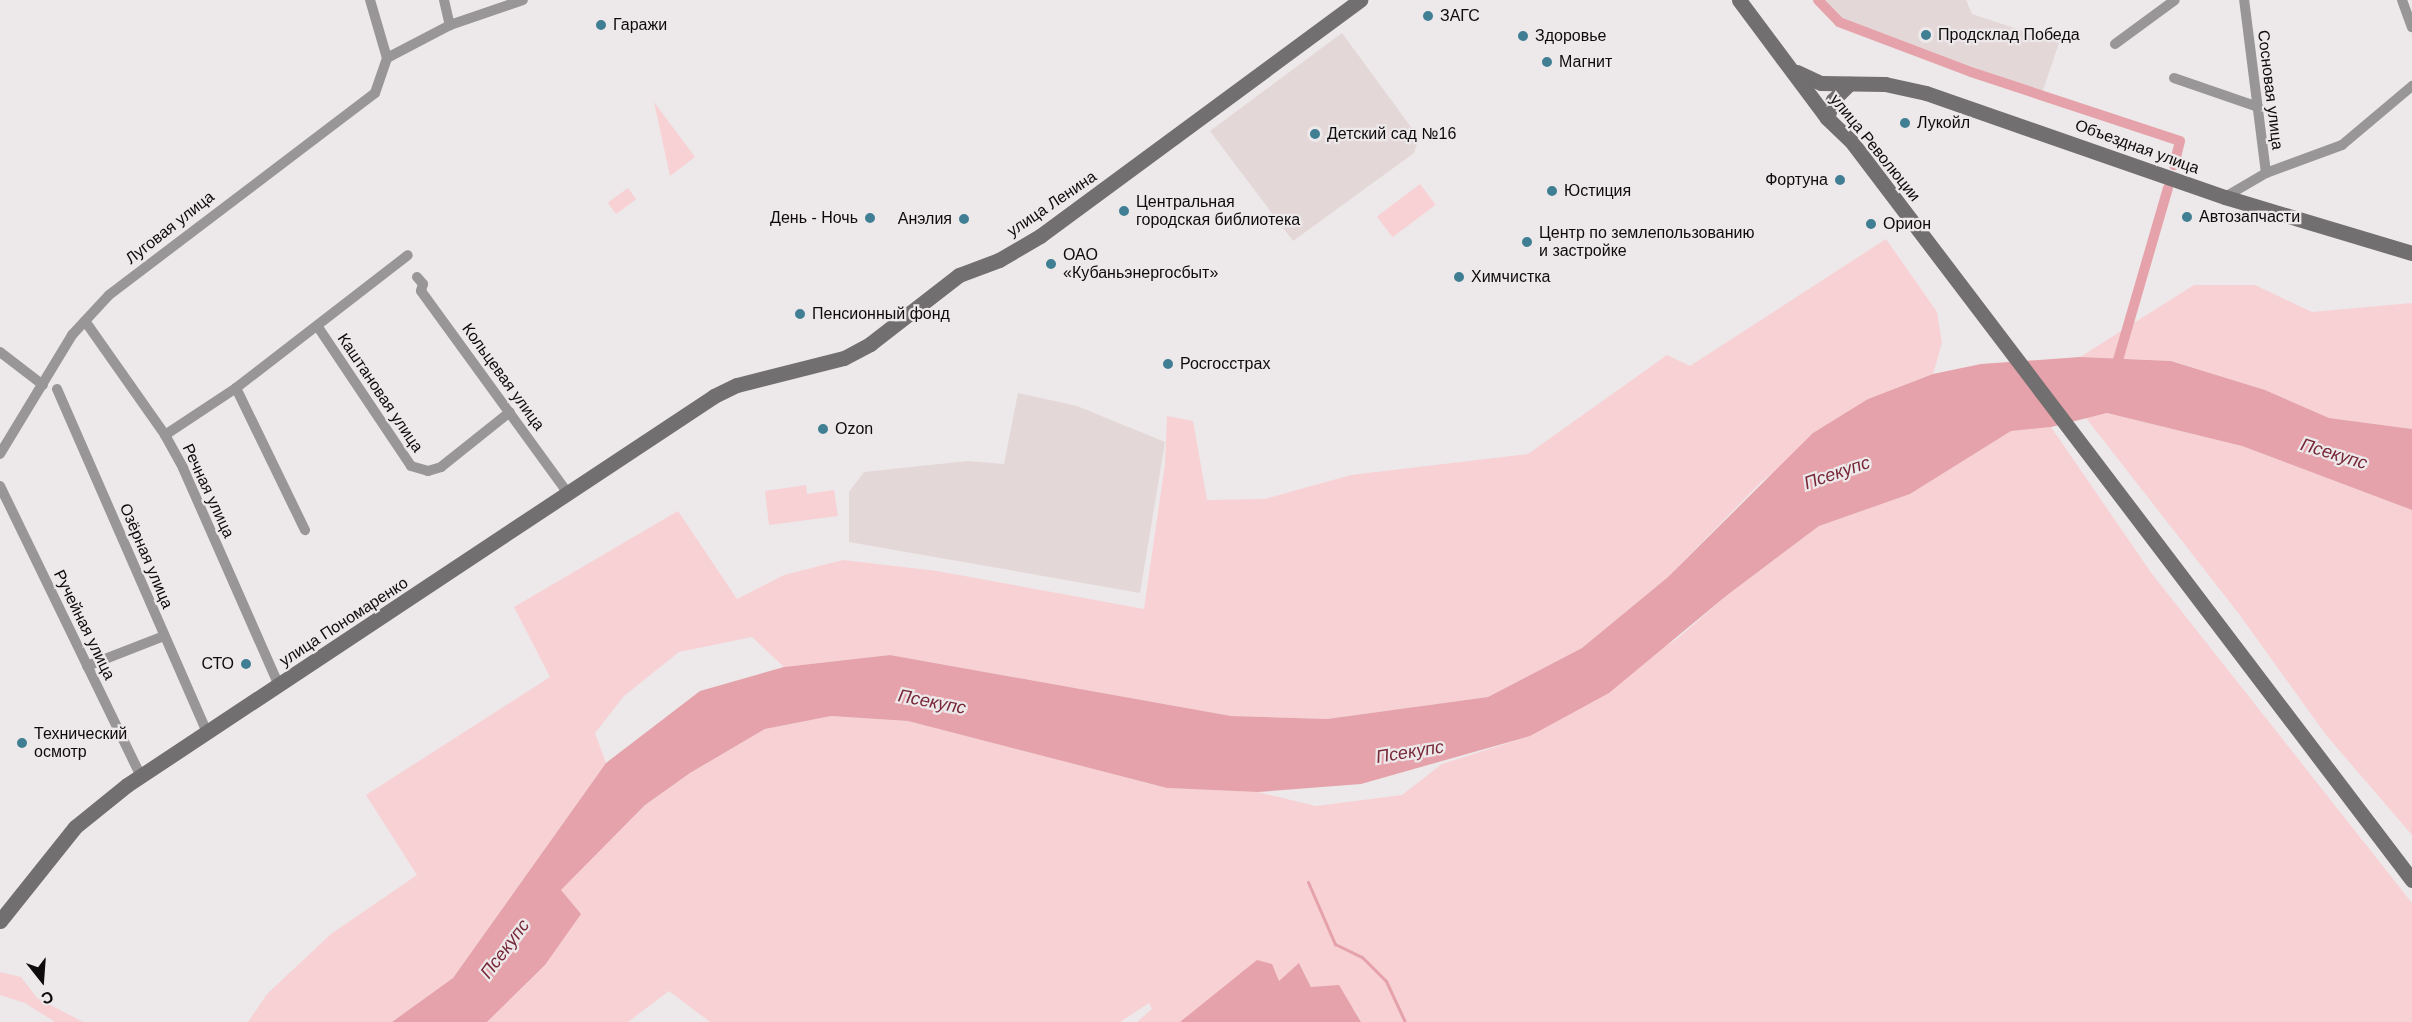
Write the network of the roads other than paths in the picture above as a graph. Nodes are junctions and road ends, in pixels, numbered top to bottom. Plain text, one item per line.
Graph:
1 (370, 0) edge
2 (444, 0) edge
3 (523, 0) edge
4 (1360, 0) edge
5 (1739, 0) edge
6 (2175, 0) edge
7 (2244, 0) edge
8 (2402, 0) edge
9 (450, 25) junction
10 (2412, 27) edge
11 (2115, 44) dead end
12 (387, 58) junction
13 (1791, 67) junction
14 (2174, 78) dead end
15 (1849, 84) junction
16 (2412, 86) edge
17 (2258, 107) junction
18 (1827, 118) junction
19 (2266, 173) junction
20 (2225, 197) junction
21 (2412, 253) edge
22 (408, 255) dead end
23 (417, 277) dead end
24 (85, 321) junction
25 (318, 327) junction
26 (0, 352) edge
27 (42, 385) junction
28 (737, 385) joint
29 (236, 388) junction
30 (57, 389) dead end
31 (510, 412) junction
32 (165, 435) junction
33 (0, 454) edge
34 (0, 486) edge
35 (569, 495) junction
36 (305, 530) dead end
37 (164, 636) junction
38 (87, 666) junction
39 (279, 686) junction
40 (208, 734) junction
41 (141, 777) junction
42 (2412, 880) edge
43 (0, 921) edge

1 - 12 street
2 - 9 street
3 - 9 street
4 - 28 street, улица Ленина
5 - 13 street, улица Революции
6 - 11 street
7 - 17 street, Сосновая улица
8 - 10 street
9 - 12 street
12 - 24 street, Луговая улица
13 - 15 street, Объездная улица
13 - 18 street, улица Революции
14 - 17 street
15 - 18 street
15 - 20 street, Объездная улица
16 - 19 street
17 - 19 street, Сосновая улица
18 - 42 street, улица Революции
19 - 20 street, Сосновая улица
20 - 21 street, Объездная улица
22 - 25 street
23 - 31 street, Кольцевая улица
24 - 27 street, Луговая улица
24 - 32 street, Речная улица
25 - 29 street
25 - 31 street, Каштановая улица
26 - 27 street
27 - 33 street, Луговая улица
28 - 35 street, улица Пономаренко
29 - 32 street
29 - 36 street
30 - 37 street, Озёрная улица
31 - 35 street, Кольцевая улица
32 - 39 street, Речная улица
34 - 38 street, Ручейная улица
35 - 39 street, улица Пономаренко
37 - 38 street
37 - 40 street, Озёрная улица
38 - 41 street, Ручейная улица
39 - 40 street, улица Пономаренко
40 - 41 street, улица Пономаренко
41 - 43 street, улица Пономаренко

